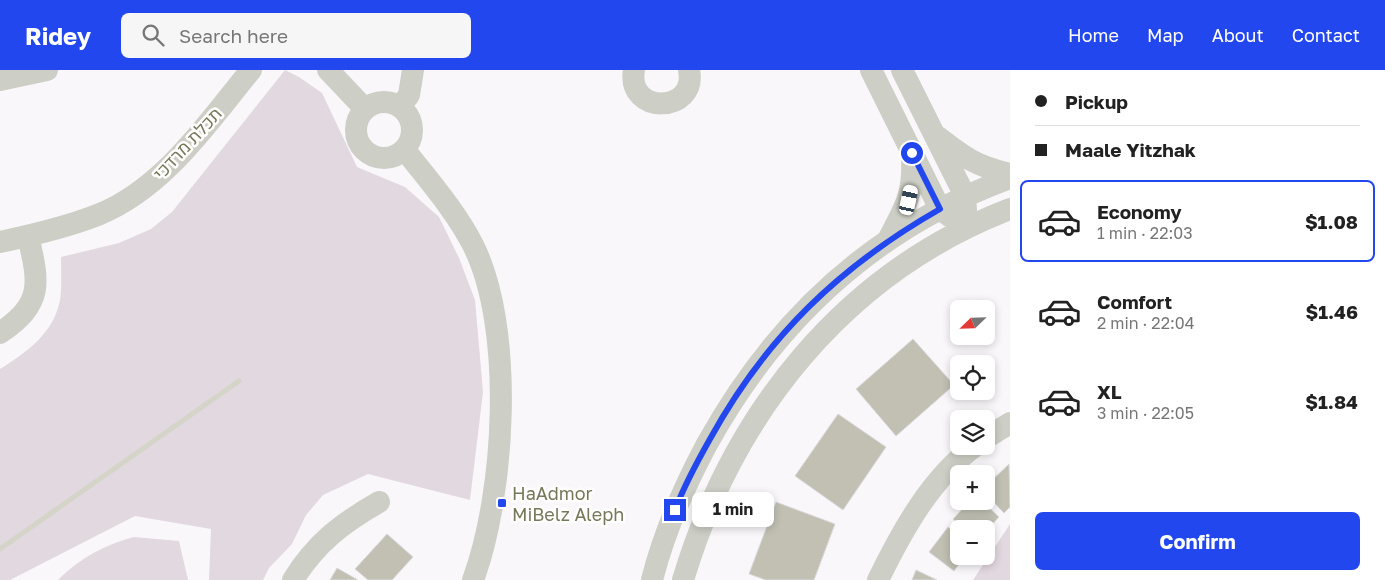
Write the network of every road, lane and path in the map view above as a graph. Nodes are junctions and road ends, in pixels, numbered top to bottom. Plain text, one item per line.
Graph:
1 (47, 70) edge
2 (251, 70) edge
3 (328, 70) edge
4 (414, 70) edge
5 (634, 70) edge
6 (689, 70) edge
7 (871, 70) edge
8 (902, 70) edge
9 (0, 80) edge
10 (400, 107) junction
11 (364, 109) junction
12 (933, 133) junction
13 (405, 150) junction
14 (912, 153) junction
15 (1010, 176) edge
16 (965, 196) junction
17 (940, 209) junction
18 (1010, 209) edge
19 (967, 228) junction
20 (28, 236) junction
21 (888, 240) junction
22 (0, 242) edge
23 (0, 333) edge
24 (1010, 423) edge
25 (995, 432) edge
26 (963, 455) edge
27 (379, 502) dead end
28 (293, 580) edge
29 (473, 580) edge
30 (652, 580) edge
31 (683, 580) edge
32 (878, 580) edge

1 - 9 street
2 - 20 street, תכלת מרדכי
3 - 11 street
4 - 10 street
5 - 6 street
7 - 14 street
8 - 12 street
10 - 11 street
10 - 13 street
11 - 13 street
12 - 15 street
12 - 16 street
13 - 29 street
14 - 17 street
14 - 21 street
15 - 16 street
16 - 17 street
16 - 19 street
17 - 19 street
17 - 21 street
18 - 19 street
19 - 31 street
20 - 22 street, תכלת מרדכי
20 - 23 street
21 - 30 street
24 - 25 street
26 - 32 street
27 - 28 street

